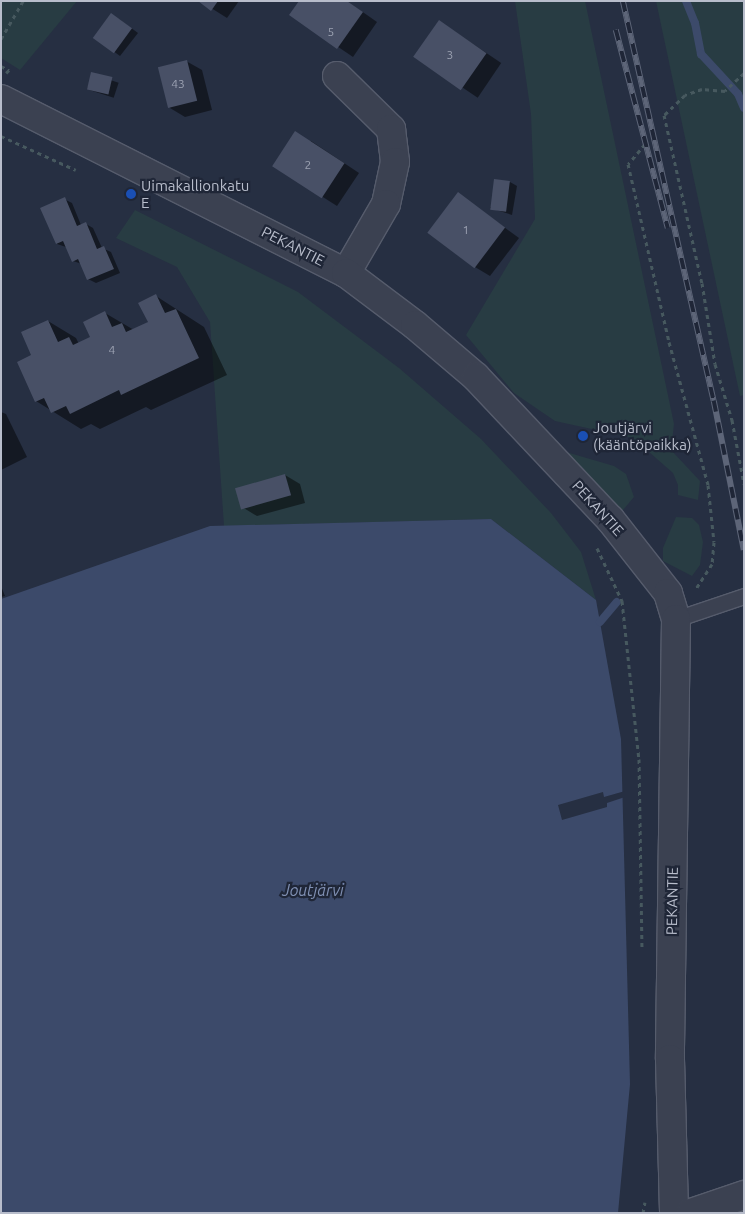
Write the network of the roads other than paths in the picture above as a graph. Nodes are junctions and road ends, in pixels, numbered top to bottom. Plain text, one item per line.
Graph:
1 (337, 76) dead end
2 (4, 106) edge
3 (346, 273) junction
4 (744, 596) edge
5 (676, 618) junction
6 (744, 1195) edge
7 (674, 1213) edge
8 (691, 1213) edge

1 - 3 street
2 - 3 street, PEKANTIE
3 - 5 street, PEKANTIE
4 - 5 lane
5 - 7 street, PEKANTIE
6 - 8 street

